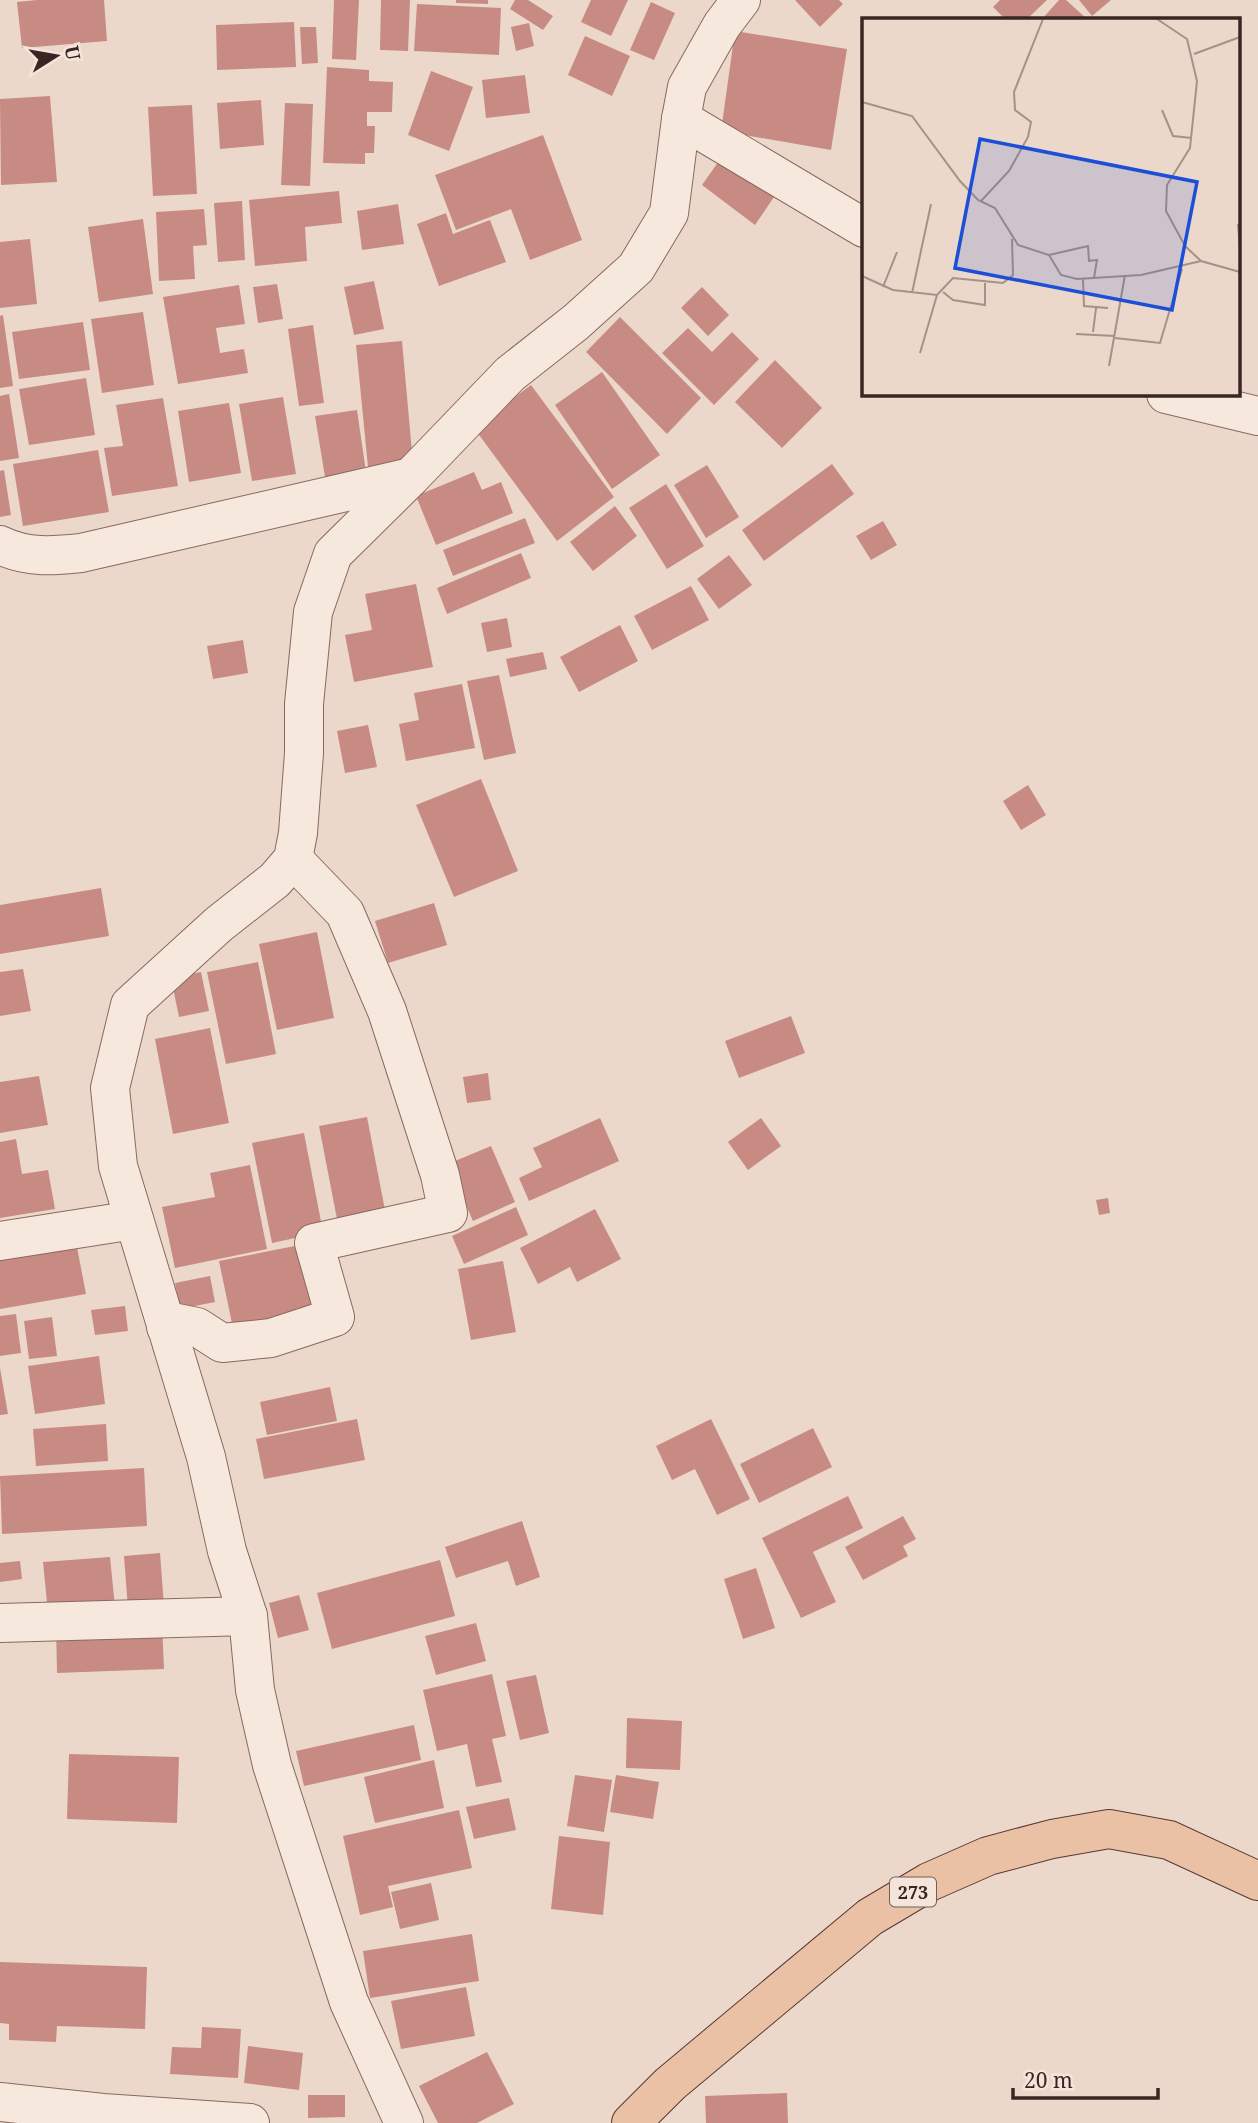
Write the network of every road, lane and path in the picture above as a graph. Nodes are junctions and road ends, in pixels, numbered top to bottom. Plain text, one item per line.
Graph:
1 (741, 0) edge
2 (681, 119) junction
3 (862, 227) edge
4 (1174, 396) edge
5 (1258, 416) edge
6 (411, 477) junction
7 (0, 545) edge
8 (293, 859) junction
9 (134, 1220) junction
10 (0, 1241) edge
11 (166, 1327) junction
12 (248, 1616) junction
13 (0, 1623) edge
14 (1258, 1881) edge
15 (0, 2102) edge
16 (250, 2123) edge
17 (404, 2123) edge
18 (632, 2123) edge

1 - 2 street
2 - 3 street
2 - 6 street
4 - 5 street
6 - 7 street
6 - 8 street
8 - 9 street
8 - 11 street
9 - 10 street
9 - 11 street
11 - 12 street
12 - 13 street
12 - 17 street
14 - 18 main road, 273
15 - 16 street

